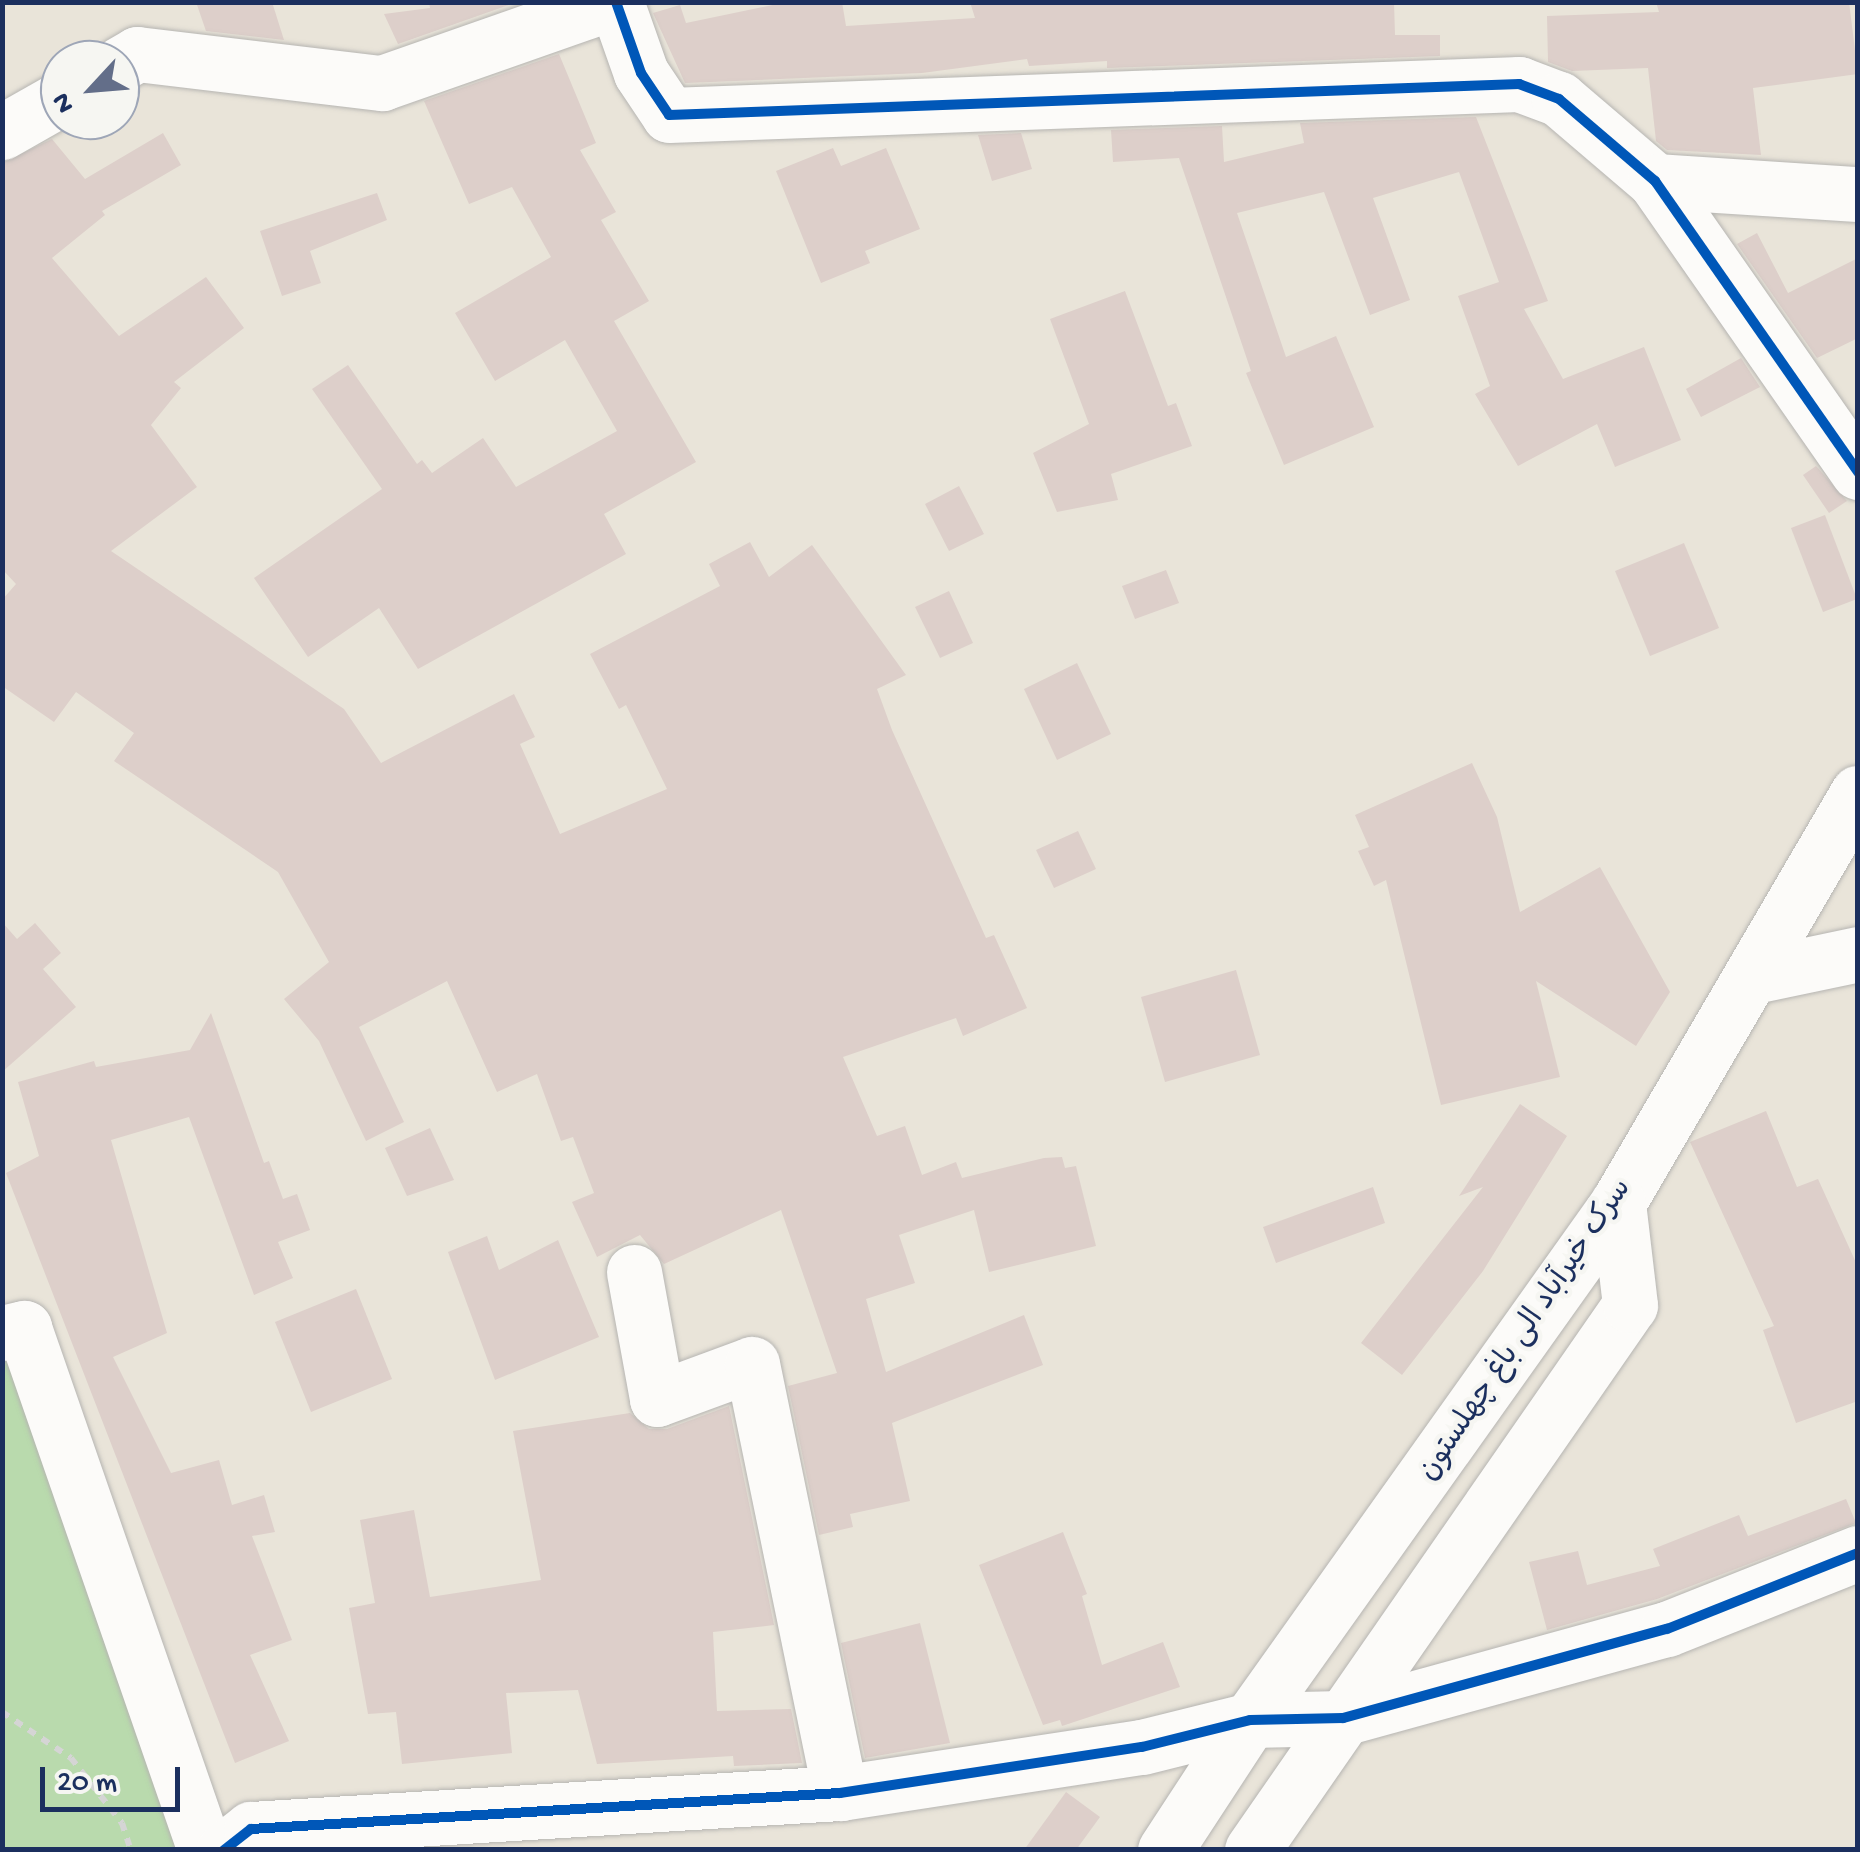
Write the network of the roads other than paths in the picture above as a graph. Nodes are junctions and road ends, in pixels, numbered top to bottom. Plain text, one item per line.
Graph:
1 (615, 2) edge
2 (140, 54) edge
3 (40, 110) edge
4 (2, 132) edge
5 (1654, 180) junction
6 (1858, 194) edge
7 (1858, 472) edge
8 (1854, 811) edge
9 (1858, 954) edge
10 (1754, 976) junction
11 (1618, 1204) junction
12 (634, 1272) dead end
13 (2, 1333) edge
14 (1858, 1553) edge
15 (1343, 1718) junction
16 (1250, 1720) junction
17 (840, 1793) junction
18 (206, 1850) edge
19 (224, 1850) edge
20 (1165, 1850) edge
21 (1252, 1850) edge

1 - 2 street
1 - 5 street
3 - 4 street
5 - 6 street
5 - 7 street
8 - 10 street, سرک خیرآباد الی باغ چهلستون
9 - 10 street
10 - 11 street, سرک خیرآباد الی باغ چهلستون
11 - 15 street
11 - 16 street, سرک خیرآباد الی باغ چهلستون
12 - 17 street
13 - 18 street
14 - 15 street
15 - 16 street
15 - 21 street
16 - 17 street
16 - 20 street, سرک خیرآباد الی باغ چهلستون
17 - 19 street

